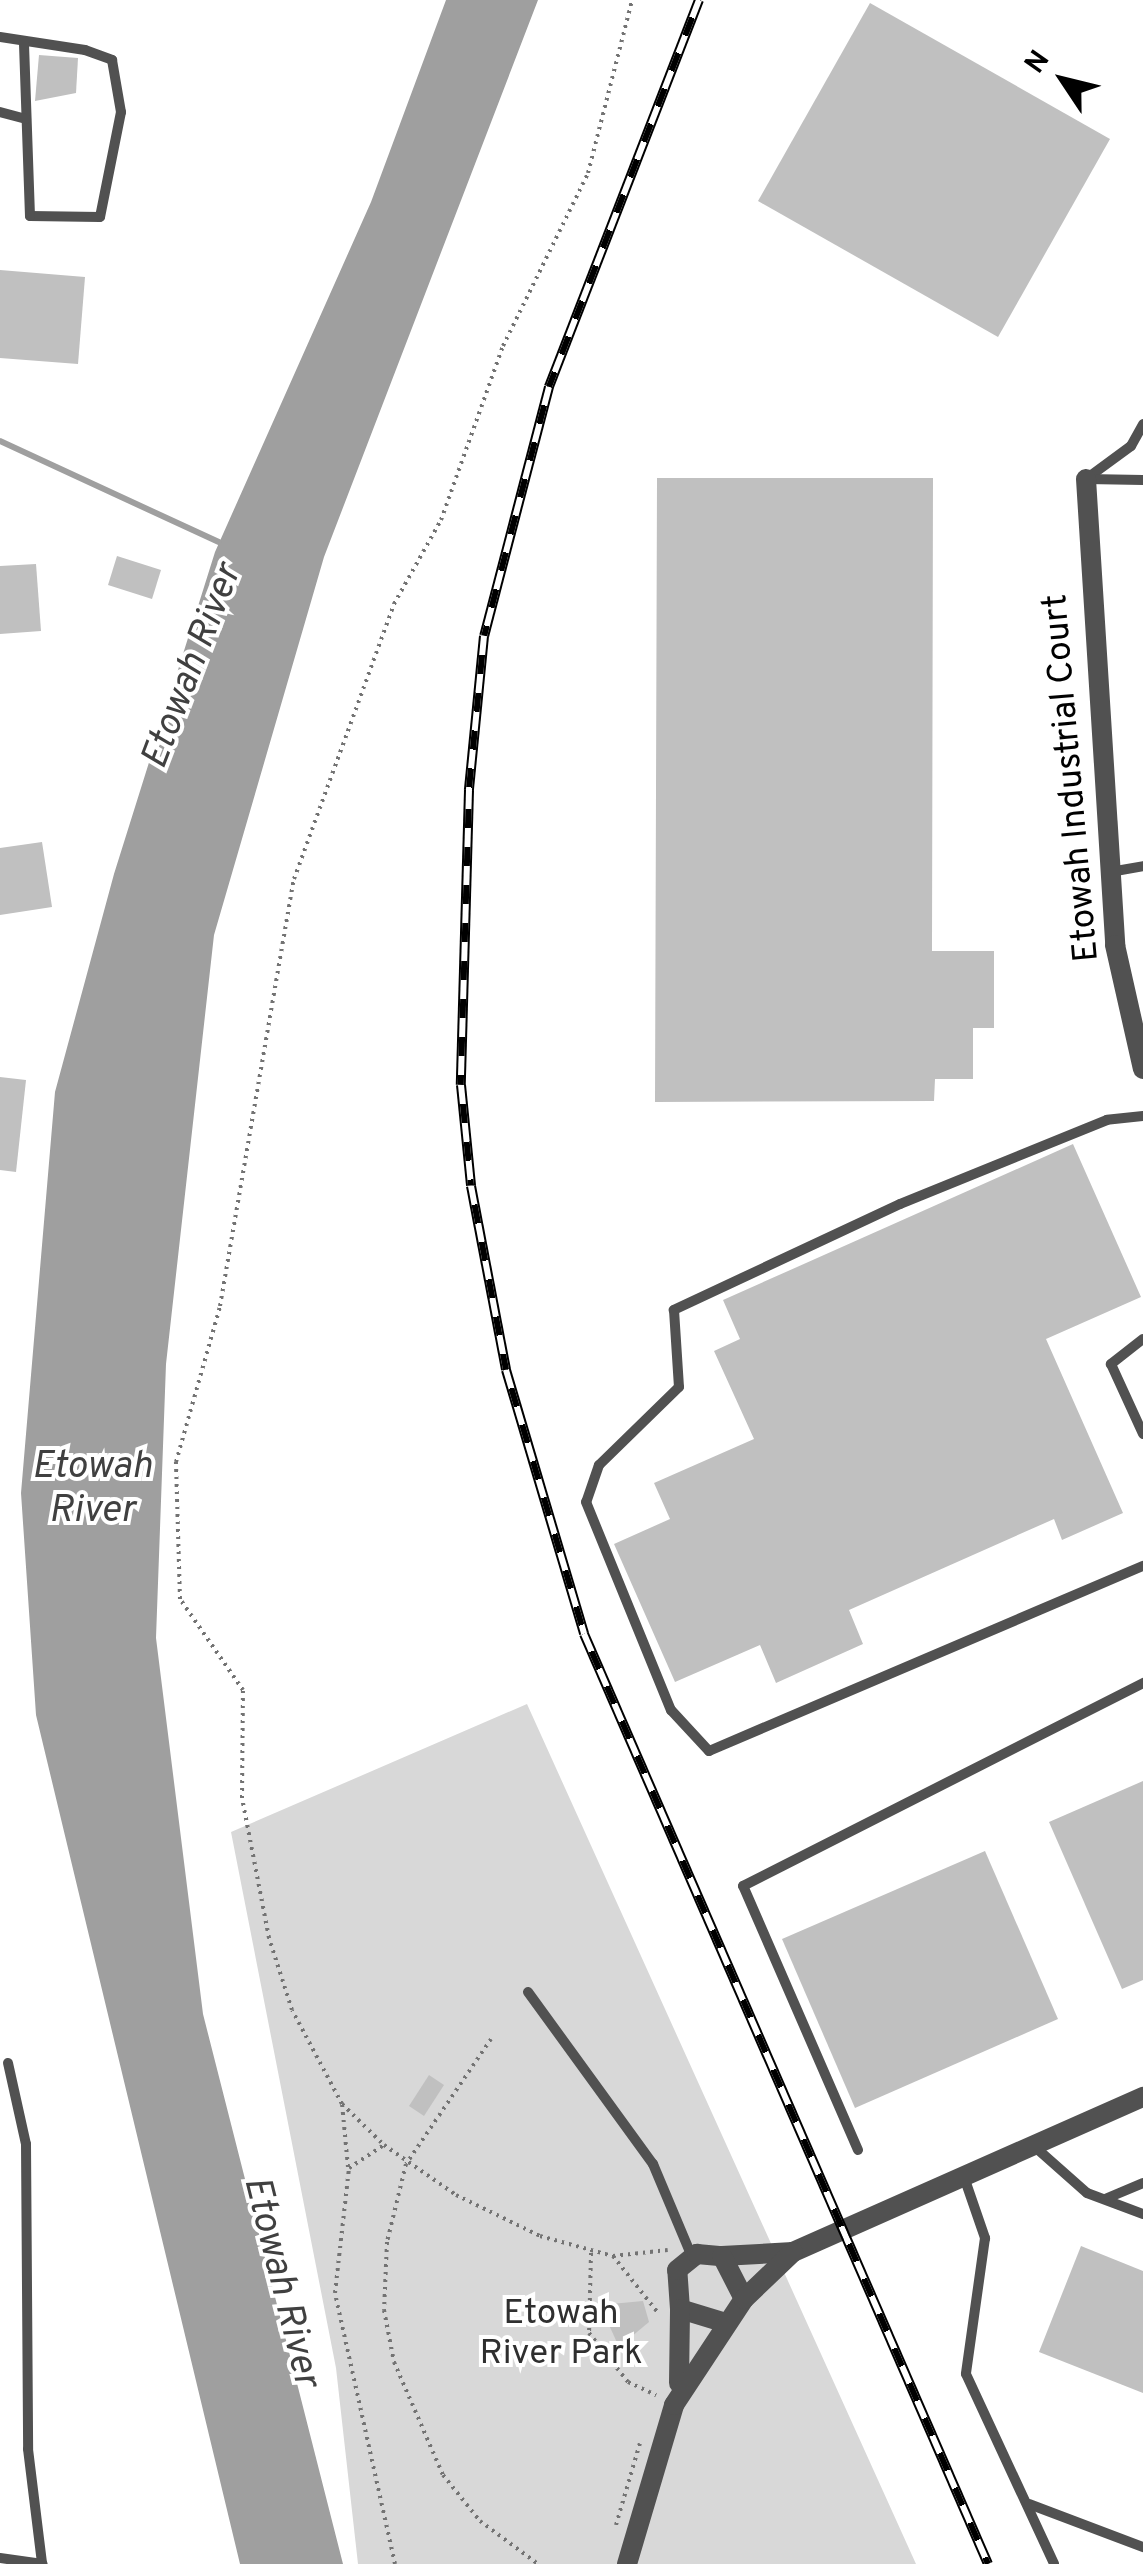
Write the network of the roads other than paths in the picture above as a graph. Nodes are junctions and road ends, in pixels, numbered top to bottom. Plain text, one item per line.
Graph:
1 (0, 37) edge
2 (24, 42) junction
3 (0, 112) edge
4 (26, 120) junction
5 (1143, 424) edge
6 (1086, 479) junction
7 (1143, 480) edge
8 (1143, 866) edge
9 (1108, 872) junction
10 (1143, 1069) edge
11 (1143, 1116) edge
12 (1143, 1339) edge
13 (1143, 1434) edge
14 (1143, 1566) edge
15 (1143, 1683) edge
16 (528, 1992) dead end
17 (8, 2063) dead end
18 (1143, 2098) edge
19 (1034, 2146) junction
20 (858, 2150) dead end
21 (964, 2178) junction
22 (1143, 2183) edge
23 (1104, 2200) junction
24 (1143, 2214) edge
25 (688, 2249) junction
26 (792, 2252) junction
27 (722, 2256) junction
28 (744, 2299) junction
29 (680, 2309) junction
30 (726, 2323) junction
31 (666, 2400) junction
32 (1028, 2503) junction
33 (1143, 2547) edge
34 (0, 2558) edge
35 (43, 2564) edge
36 (627, 2564) edge
37 (1054, 2564) edge

1 - 2 lane
2 - 4 lane
2 - 4 lane
3 - 4 lane
5 - 6 lane
6 - 7 lane
6 - 9 street, Etowah Industrial Court
8 - 9 lane
9 - 10 street, Etowah Industrial Court
11 - 14 lane
12 - 13 lane
15 - 20 lane
16 - 25 lane
17 - 35 lane
18 - 19 street
19 - 21 street
19 - 23 lane
21 - 26 street
21 - 32 lane
22 - 23 lane
23 - 24 lane
25 - 27 street
25 - 29 street
26 - 27 street
26 - 28 street
27 - 28 street
28 - 30 street
29 - 30 street
29 - 31 street
30 - 31 street
31 - 36 street
32 - 33 lane
32 - 37 lane
34 - 35 lane

